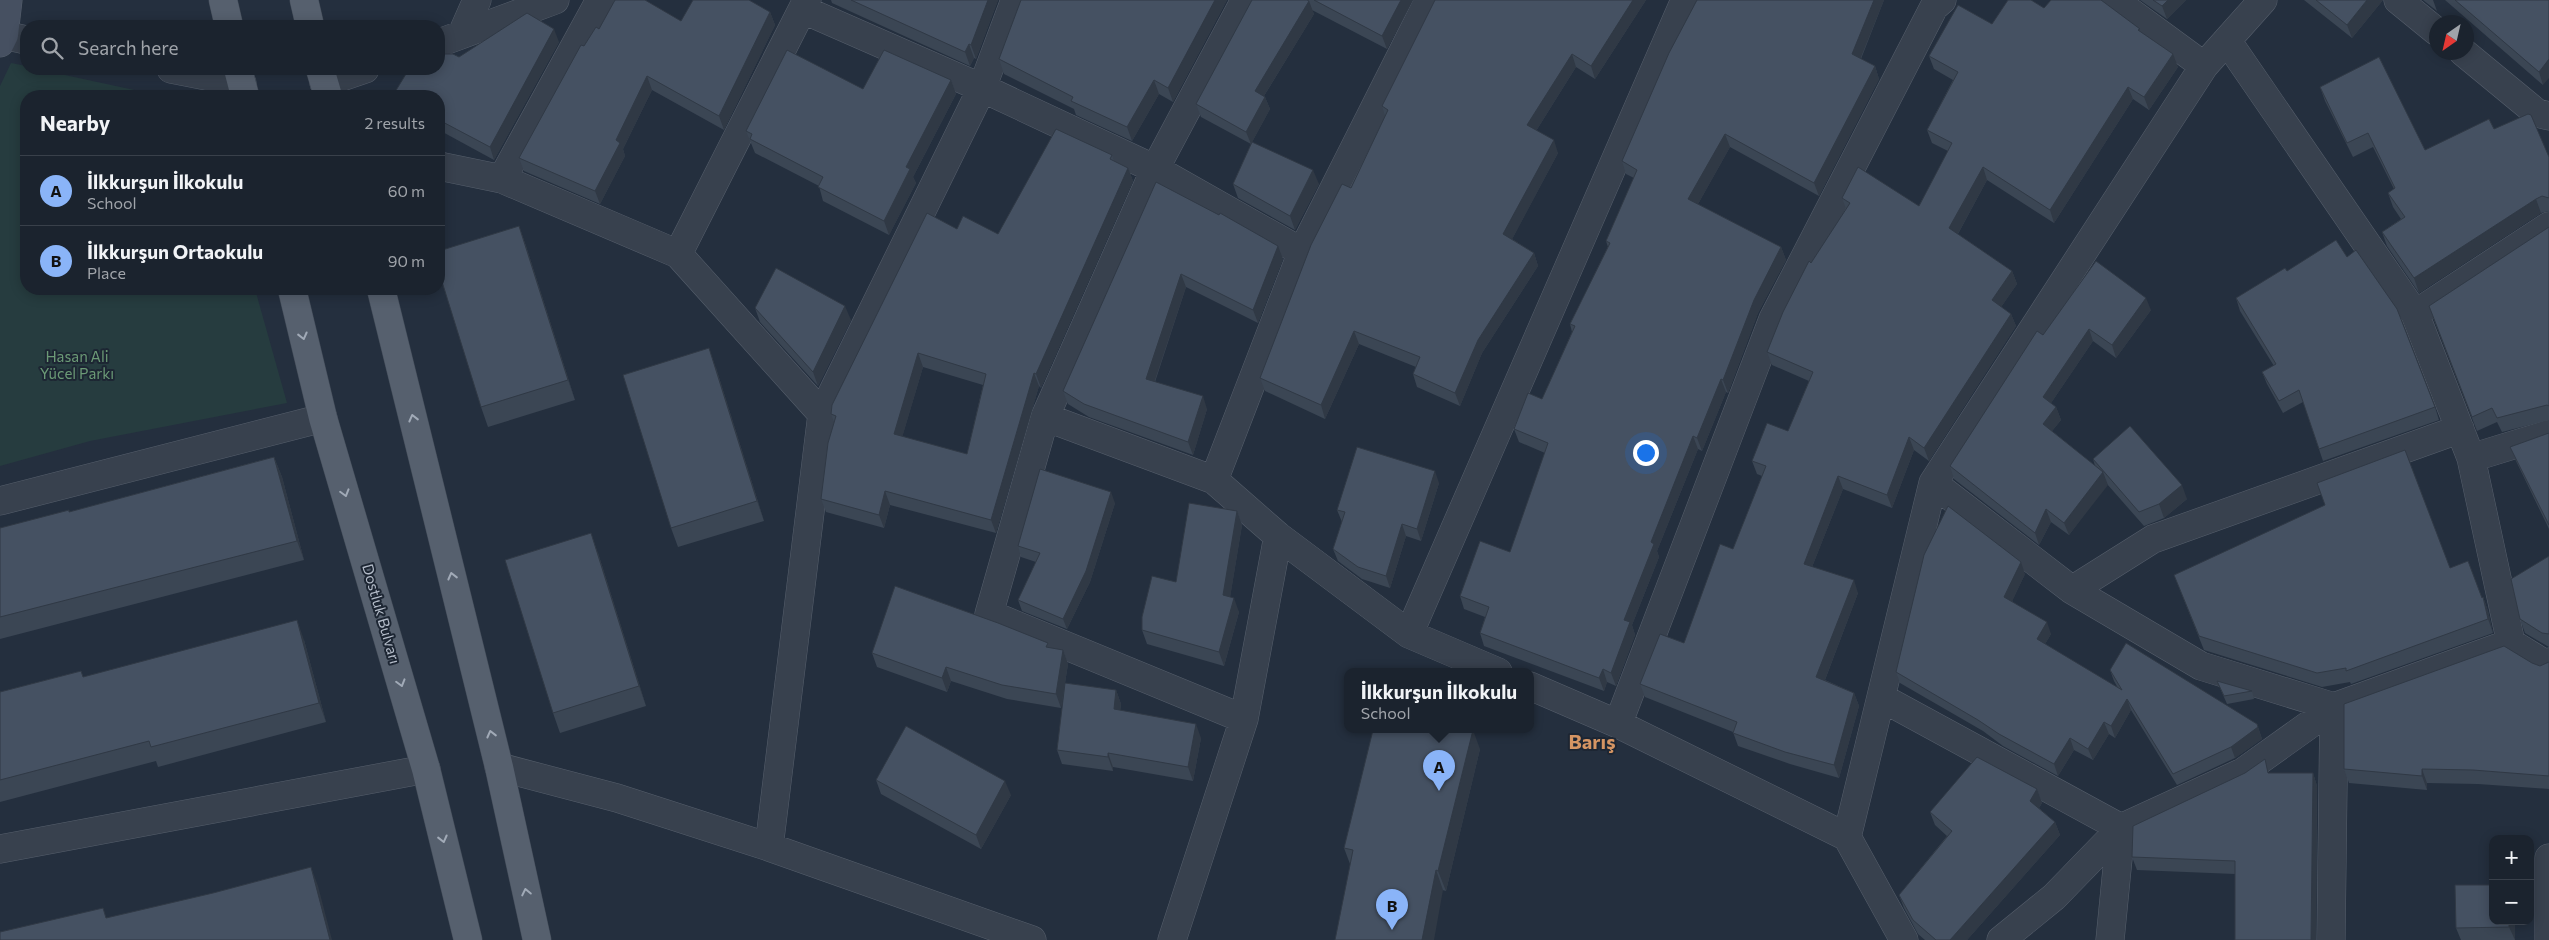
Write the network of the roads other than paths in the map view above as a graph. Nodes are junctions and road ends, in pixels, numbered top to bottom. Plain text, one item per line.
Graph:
1 (8, 0) edge
2 (223, 0) edge
3 (304, 0) edge
4 (477, 0) edge
5 (555, 0) edge
6 (600, 0) edge
7 (1015, 0) edge
8 (1245, 0) edge
9 (1428, 0) edge
10 (1685, 0) edge
11 (1942, 0) edge
12 (2114, 0) edge
13 (2263, 0) edge
14 (2398, 0) edge
15 (806, 5) edge
16 (228, 20) edge
17 (309, 20) edge
18 (2429, 25) edge
19 (450, 38) edge
20 (10, 40) edge
21 (2228, 42) junction
22 (2473, 60) edge
23 (2204, 66) junction
24 (201, 75) edge
25 (347, 75) edge
26 (242, 83) edge
27 (324, 83) edge
28 (982, 88) junction
29 (2545, 121) edge
30 (445, 167) edge
31 (1155, 169) junction
32 (502, 179) junction
33 (2549, 226) edge
34 (1302, 252) junction
35 (678, 254) junction
36 (293, 295) edge
37 (382, 295) edge
38 (2415, 314) junction
39 (822, 414) junction
40 (323, 418) junction
41 (1045, 418) junction
42 (2460, 430) junction
43 (2549, 434) edge
44 (2471, 458) junction
45 (1214, 480) junction
46 (1933, 483) junction
47 (0, 502) edge
48 (1278, 536) junction
49 (2072, 590) junction
50 (1409, 634) junction
51 (2511, 643) junction
52 (2549, 662) edge
53 (1489, 668) edge
54 (1534, 688) edge
55 (1882, 698) junction
56 (2334, 707) junction
57 (1244, 719) junction
58 (1618, 724) junction
59 (499, 767) junction
60 (426, 769) junction
61 (2121, 828) junction
62 (1847, 836) junction
63 (769, 847) junction
64 (0, 849) edge
65 (2549, 858) edge
66 (468, 940) edge
67 (537, 940) edge
68 (1032, 940) edge
69 (1172, 940) edge
70 (1904, 940) edge
71 (2001, 940) edge
72 (2110, 940) edge
73 (2331, 940) edge
74 (2549, 940) edge

1 - 20 main road
2 - 16 main road
3 - 17 main road
4 - 19 street
5 - 19 street
6 - 32 street
7 - 28 street
8 - 31 street
9 - 34 street
10 - 50 street
11 - 58 street
12 - 23 street
13 - 21 street
14 - 18 street
15 - 28 street
15 - 35 street
21 - 23 street
21 - 38 street
22 - 29 street
23 - 46 street
24 - 26 street
25 - 27 street
28 - 31 street
28 - 39 street
30 - 32 street
31 - 34 street
31 - 41 street
32 - 35 street
33 - 38 street
34 - 45 street
35 - 39 street
36 -> 40 main road, Dostluk Bulvarı
59 -> 37 main road
38 - 42 street
39 - 63 street
40 - 47 street
40 -> 60 main road, Dostluk Bulvarı
41 - 45 street
41 - 57 street
42 - 44 street
42 - 49 street
43 - 44 street
44 - 51 street
45 - 48 street
46 - 49 street
46 - 55 street
48 - 50 street
48 - 57 street
49 - 56 street
50 - 53 street
51 - 52 street
51 - 56 street
54 - 58 street
55 - 61 street
55 - 62 street
56 - 61 street
56 - 73 street
57 - 69 street
58 - 62 street
59 - 63 street
67 -> 59 main road
60 - 64 street
60 -> 66 main road, Dostluk Bulvarı
61 - 71 street
61 - 72 street
62 - 70 street
63 - 68 street
65 - 74 street

